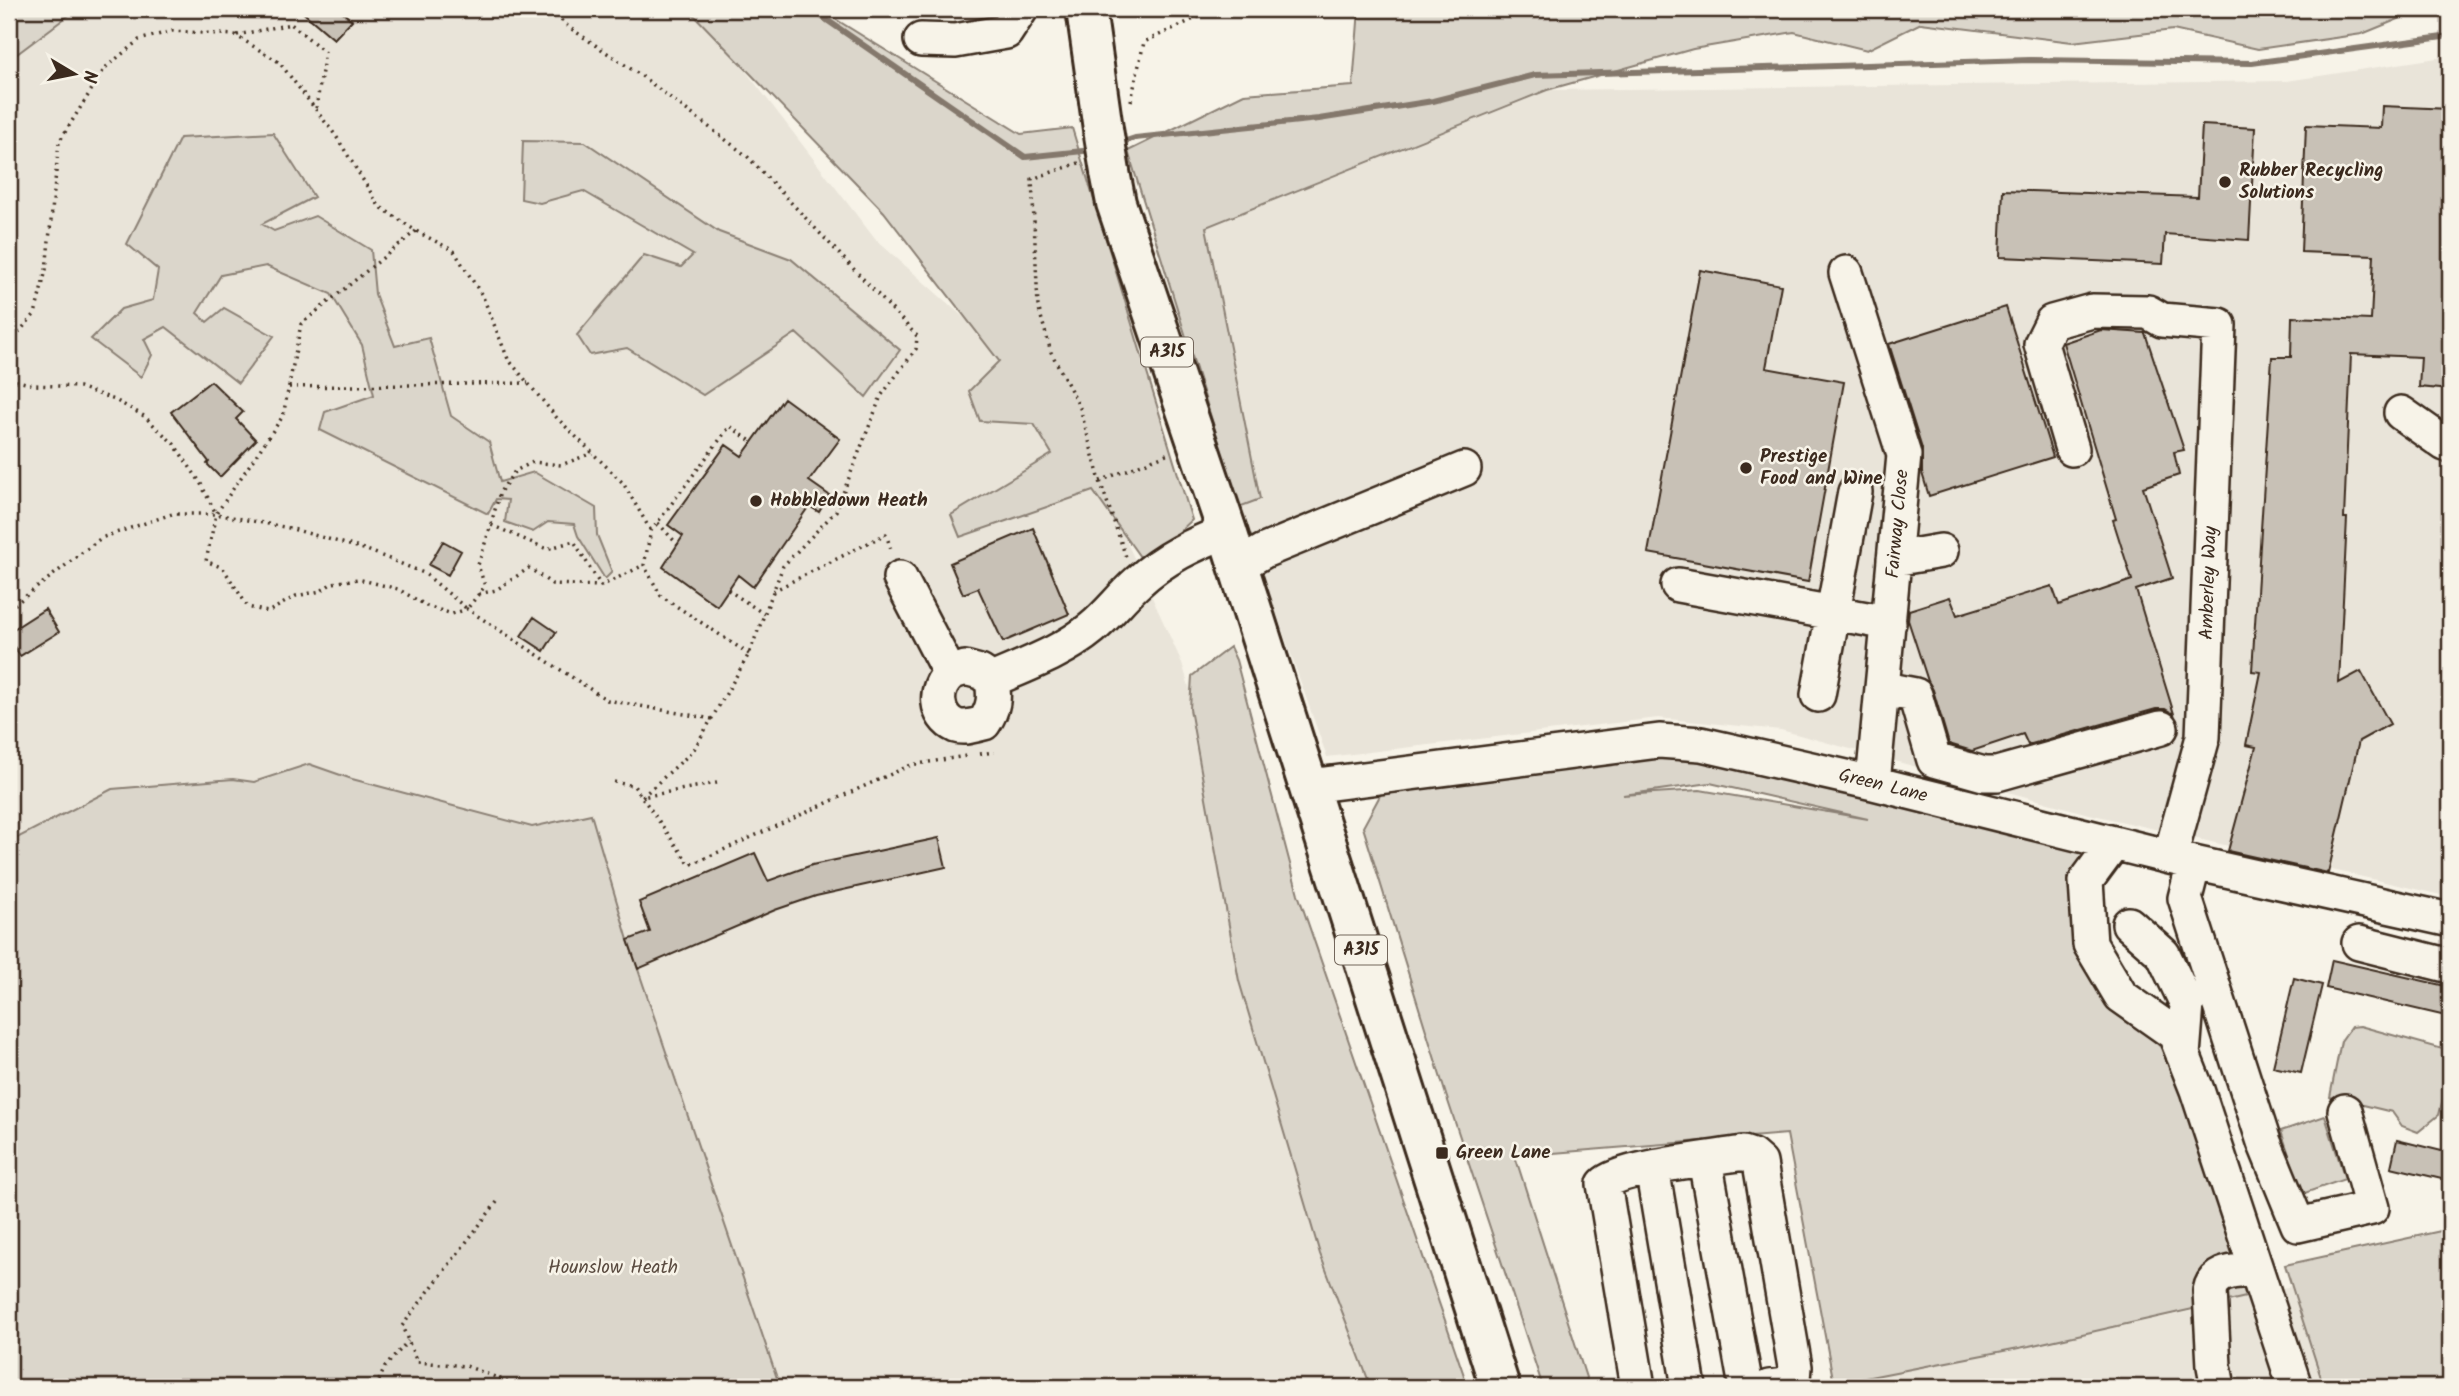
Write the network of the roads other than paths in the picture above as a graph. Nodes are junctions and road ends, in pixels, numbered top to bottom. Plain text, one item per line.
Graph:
1 (1021, 9) edge
2 (1086, 9) edge
3 (920, 40) dead end
4 (1846, 273) dead end
5 (2401, 413) dead end
6 (2450, 444) edge
7 (2072, 449) dead end
8 (1464, 469) dead end
9 (1855, 492) dead end
10 (1232, 549) junction
11 (1941, 551) dead end
12 (1894, 559) junction
13 (900, 578) road end
14 (1678, 585) dead end
15 (1832, 613) junction
16 (1889, 623) junction
17 (950, 674) junction
18 (992, 680) junction
19 (1884, 689) junction
20 (1818, 695) dead end
21 (2161, 728) dead end
22 (1873, 783) junction
23 (1309, 786) junction
24 (2114, 843) junction
25 (2182, 860) junction
26 (2450, 919) edge
27 (2129, 924) dead end
28 (2359, 943) dead end
29 (2450, 966) edge
30 (2183, 1055) junction
31 (2345, 1111) dead end
32 (1704, 1160) junction
33 (1652, 1168) junction
34 (2256, 1269) junction
35 (1500, 1387) edge
36 (1638, 1387) edge
37 (1689, 1387) edge
38 (1746, 1387) edge
39 (1769, 1387) edge
40 (2218, 1387) edge
41 (2295, 1387) edge

1 - 3 street
2 - 10 main road, A315
4 - 12 street, Fairway Close
5 - 6 street
7 - 25 street, Amberley Way
8 - 10 street
9 - 15 street
10 - 18 street
10 - 23 main road, A315
11 - 12 street
12 - 16 street, Fairway Close
13 - 17 street
14 - 15 street
15 - 16 street
15 - 20 street
16 - 19 street, Fairway Close
17 - 18 street
17 - 18 street
19 - 21 street
19 - 22 street, Fairway Close
22 - 23 street, Green Lane
22 - 24 street, Green Lane
23 - 35 main road, A315
24 - 25 street, Green Lane
24 - 30 street
25 - 26 street, Green Lane
25 - 31 street
27 - 30 street
28 - 29 street
30 - 34 street
32 - 33 street
32 - 38 street
32 - 39 street
33 - 36 street
33 - 37 street
34 - 40 street
34 - 41 street

